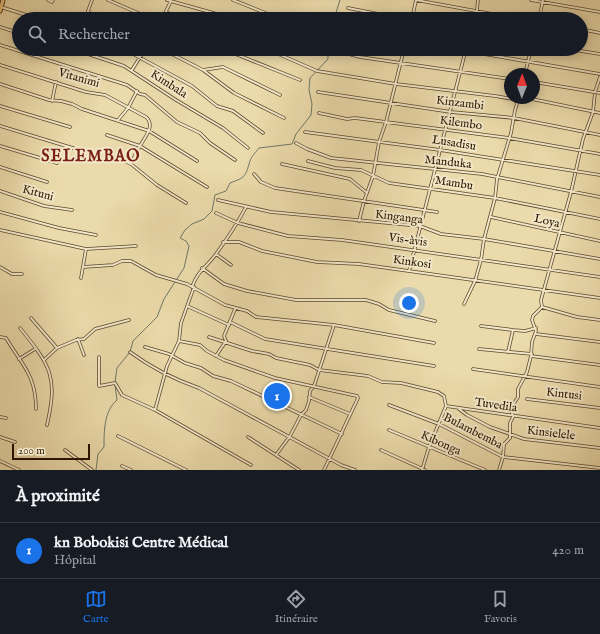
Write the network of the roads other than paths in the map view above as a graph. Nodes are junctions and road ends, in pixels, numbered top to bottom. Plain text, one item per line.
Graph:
1 (3, 0) edge
2 (48, 0) edge
3 (53, 0) edge
4 (92, 0) edge
5 (108, 0) edge
6 (167, 0) edge
7 (233, 0) edge
8 (416, 0) edge
9 (478, 0) edge
10 (531, 0) edge
11 (171, 1) edge
12 (543, 1) edge
13 (0, 8) edge
14 (348, 8) dead end
15 (14, 12) edge
16 (88, 12) edge
17 (136, 12) edge
18 (166, 12) edge
19 (210, 12) edge
20 (263, 12) edge
21 (368, 12) edge
22 (413, 12) edge
23 (477, 12) joint
24 (541, 12) edge
25 (600, 12) edge
26 (0, 27) edge
27 (588, 30) edge
28 (12, 31) edge
29 (600, 33) edge
30 (0, 45) edge
31 (12, 49) edge
32 (588, 52) edge
33 (600, 54) edge
34 (36, 56) edge
35 (97, 56) edge
36 (176, 56) edge
37 (240, 56) edge
38 (283, 56) edge
39 (356, 56) edge
40 (403, 56) edge
41 (465, 56) edge
42 (497, 56) edge
43 (529, 56) edge
44 (140, 57) joint
45 (528, 62) junction
46 (402, 63) junction
47 (0, 65) edge
48 (526, 68) edge
49 (131, 70) junction
50 (203, 70) junction
51 (461, 72) junction
52 (600, 76) edge
53 (504, 77) edge
54 (300, 80) dead end
55 (56, 82) junction
56 (540, 83) edge
57 (0, 84) edge
58 (396, 84) junction
59 (137, 91) junction
60 (318, 92) dead end
61 (456, 92) junction
62 (595, 92) junction
63 (600, 93) edge
64 (280, 95) dead end
65 (504, 97) edge
66 (52, 101) junction
67 (540, 101) edge
68 (391, 102) junction
69 (518, 104) edge
70 (0, 106) edge
71 (128, 108) junction
72 (451, 112) junction
73 (593, 112) junction
74 (319, 113) dead end
75 (600, 113) edge
76 (284, 118) dead end
77 (514, 118) junction
78 (118, 120) junction
79 (386, 122) junction
80 (0, 126) edge
81 (70, 127) dead end
82 (445, 130) junction
83 (148, 131) junction
84 (305, 132) dead end
85 (585, 132) junction
86 (263, 133) dead end
87 (107, 135) dead end
88 (600, 135) edge
89 (509, 138) junction
90 (379, 142) junction
91 (296, 143) dead end
92 (0, 146) edge
93 (140, 146) junction
94 (248, 148) dead end
95 (76, 149) dead end
96 (440, 150) junction
97 (580, 151) junction
98 (600, 154) edge
99 (113, 156) dead end
100 (503, 159) junction
101 (235, 160) dead end
102 (197, 161) dead end
103 (308, 161) dead end
104 (57, 163) dead end
105 (375, 163) junction
106 (131, 164) junction
107 (282, 164) dead end
108 (0, 167) edge
109 (435, 170) junction
110 (576, 171) junction
111 (254, 174) dead end
112 (600, 175) edge
113 (373, 176) junction
114 (497, 179) junction
115 (47, 182) dead end
116 (207, 187) dead end
117 (431, 188) junction
118 (0, 191) edge
119 (571, 192) junction
120 (366, 193) junction
121 (600, 197) edge
122 (495, 198) junction
123 (218, 200) dead end
124 (364, 201) junction
125 (186, 203) dead end
126 (246, 207) junction
127 (72, 210) dead end
128 (426, 210) junction
129 (0, 212) edge
130 (437, 212) dead end
131 (564, 212) junction
132 (216, 213) dead end
133 (490, 217) junction
134 (600, 219) edge
135 (359, 221) junction
136 (238, 222) junction
137 (420, 226) junction
138 (0, 230) edge
139 (559, 233) junction
140 (96, 235) dead end
141 (484, 239) junction
142 (600, 241) edge
143 (224, 242) junction
144 (136, 246) dead end
145 (86, 249) junction
146 (414, 250) junction
147 (555, 251) junction
148 (216, 254) junction
149 (481, 260) junction
150 (600, 260) edge
151 (231, 265) dead end
152 (0, 267) edge
153 (83, 267) junction
154 (202, 268) junction
155 (549, 270) junction
156 (409, 271) junction
157 (22, 274) dead end
158 (600, 277) edge
159 (81, 278) dead end
160 (475, 281) junction
161 (193, 287) junction
162 (544, 290) junction
163 (600, 298) edge
164 (464, 304) dead end
165 (187, 306) junction
166 (542, 307) junction
167 (235, 308) junction
168 (31, 318) dead end
169 (129, 320) dead end
170 (600, 320) edge
171 (435, 321) dead end
172 (230, 322) junction
173 (229, 325) junction
174 (334, 325) junction
175 (481, 326) dead end
176 (20, 328) dead end
177 (536, 328) junction
178 (513, 330) junction
179 (535, 334) junction
180 (209, 336) dead end
181 (0, 337) edge
182 (78, 339) junction
183 (226, 341) junction
184 (179, 342) junction
185 (600, 342) edge
186 (434, 343) dead end
187 (145, 347) dead end
188 (57, 348) junction
189 (326, 348) junction
190 (36, 349) junction
191 (479, 349) dead end
192 (130, 352) dead end
193 (508, 352) junction
194 (84, 355) dead end
195 (532, 355) junction
196 (172, 356) junction
197 (216, 356) junction
198 (99, 357) dead end
199 (19, 359) junction
200 (44, 360) junction
201 (600, 365) edge
202 (434, 366) dead end
203 (473, 369) dead end
204 (319, 370) junction
205 (166, 375) junction
206 (526, 376) junction
207 (314, 386) junction
208 (600, 386) edge
209 (309, 397) junction
210 (527, 399) dead end
211 (389, 405) dead end
212 (446, 406) junction
213 (600, 408) edge
214 (36, 409) dead end
215 (459, 409) junction
216 (155, 410) junction
217 (301, 414) junction
218 (350, 414) junction
219 (0, 417) edge
220 (513, 417) junction
221 (6, 418) dead end
222 (439, 424) junction
223 (47, 426) dead end
224 (600, 428) edge
225 (390, 430) dead end
226 (342, 434) junction
227 (510, 434) junction
228 (118, 436) dead end
229 (290, 436) junction
230 (0, 437) edge
231 (248, 437) dead end
232 (15, 442) dead end
233 (429, 447) junction
234 (600, 448) edge
235 (65, 450) dead end
236 (381, 450) dead end
237 (276, 455) junction
238 (504, 457) junction
239 (329, 458) junction
240 (0, 461) edge
241 (251, 465) dead end
242 (122, 466) dead end
243 (600, 468) edge
244 (19, 470) edge
245 (92, 470) edge
246 (131, 470) edge
247 (186, 470) edge
248 (299, 470) edge
249 (324, 470) edge
250 (355, 470) edge
251 (423, 470) edge
252 (485, 470) edge
253 (499, 470) edge

1 - 13 highway
2 - 3 street
4 - 16 street
5 - 17 street
6 - 11 street
7 - 20 street
8 - 22 street
8 - 23 street
9 - 23 street
10 - 12 street
11 - 18 street
11 - 19 street
12 - 24 street
12 - 25 street
13 - 15 street
14 - 21 street
26 - 28 street
27 - 29 street
30 - 31 street
32 - 33 street
34 - 59 street
35 - 49 street, Kimbala
36 - 50 street
37 - 54 street
38 - 58 street
39 - 46 street
40 - 46 street
41 - 51 street
42 - 45 street
43 - 45 street
44 - 49 street
44 - 86 street
45 - 48 street
45 - 52 street
46 - 51 street
46 - 58 street
47 - 55 street, Vitanimi
49 - 94 street, Kimbala
50 - 64 street
50 - 76 street
51 - 53 street
51 - 61 street
52 - 62 street
55 - 66 street
55 - 71 street, Vitanimi
56 - 62 street
57 - 66 street
58 - 61 street
58 - 68 street
59 - 71 street
59 - 101 street
60 - 68 street, Kinzambi
61 - 65 street
61 - 72 street
62 - 63 street
62 - 73 street
66 - 78 street
67 - 73 street
68 - 72 street, Kinzambi
68 - 79 street
69 - 77 street
70 - 81 street
71 - 78 street
71 - 83 street, Vitanimi
72 - 77 street, Kinzambi
72 - 82 street
73 - 75 street
73 - 85 street
74 - 79 street, Kilembo
77 - 85 street, Kinzambi
77 - 89 street
78 - 83 street
79 - 82 street, Kilembo
79 - 90 street
80 - 95 street
82 - 89 street, Kilembo
82 - 96 street
83 - 93 street
83 - 102 street
84 - 90 street, Lusadisu
85 - 88 street, Kinzambi
85 - 97 street
87 - 93 street
89 - 97 street, Kilembo
89 - 100 street
90 - 96 street, Lusadisu
90 - 105 street
91 - 105 street, Manduka
92 - 104 street
93 - 106 street
93 - 116 street
96 - 100 street, Lusadisu
96 - 109 street
97 - 98 street, Kilembo
97 - 110 street
99 - 106 street
100 - 110 street, Lusadisu
100 - 114 street
103 - 113 street, Mambu
105 - 109 street, Manduka
105 - 113 street
106 - 125 street
107 - 120 street
108 - 115 street
109 - 114 street, Manduka
109 - 117 street
110 - 112 street, Lusadisu
110 - 119 street
111 - 124 street
113 - 117 street, Mambu
113 - 120 street
114 - 119 street, Manduka
114 - 122 street
117 - 122 street, Mambu
117 - 128 street
118 - 127 street, Kituni
119 - 121 street, Manduka
119 - 131 street
120 - 124 street
122 - 131 street, Mambu
122 - 133 street
123 - 126 street, Kinganga
124 - 128 street
124 - 135 street
126 - 135 street, Kinganga
126 - 136 street
128 - 130 street
128 - 137 street
129 - 140 street
131 - 134 street, Mambu
131 - 139 street
132 - 136 street, Vis-àvis
133 - 139 street, Loya
133 - 141 street
135 - 137 street, Kinganga
136 - 143 street
136 - 146 street, Vis-àvis
137 - 141 street, Kinganga
137 - 146 street
138 - 145 street
139 - 142 street, Loya
139 - 147 street
141 - 147 street, Kinganga
141 - 149 street
143 - 148 street
143 - 156 street, Kinkosi
144 - 145 street
145 - 153 street
146 - 149 street, Vis-àvis
146 - 156 street
147 - 150 street, Kinganga
147 - 155 street
148 - 151 street
148 - 154 street
149 - 155 street, Vis-àvis
149 - 160 street
152 - 157 street
153 - 159 street
153 - 161 street
154 - 161 street
154 - 171 street
155 - 158 street, Vis-àvis
155 - 162 street
156 - 160 street, Kinkosi
160 - 162 street, Kinkosi
160 - 164 street
161 - 165 street
161 - 167 street
162 - 163 street, Kinkosi
162 - 166 street
165 - 173 street
165 - 184 street
166 - 170 street
166 - 177 street
167 - 172 street
167 - 174 street
168 - 188 street
169 - 182 street
172 - 173 street
172 - 189 street
173 - 183 street
174 - 186 street
174 - 189 street
175 - 178 street
176 - 190 street
177 - 178 street
177 - 179 street
178 - 193 street
179 - 185 street
179 - 195 street
180 - 183 street
181 - 199 street
182 - 188 street
182 - 194 street
183 - 197 street
183 - 204 street
184 - 196 street
184 - 197 street
187 - 196 street
188 - 200 street
189 - 202 street
189 - 204 street
190 - 199 street
190 - 200 street
191 - 193 street
192 - 205 street
193 - 195 street
195 - 201 street
195 - 206 street
196 - 205 street
196 - 217 street
197 - 207 street
198 - 216 street
199 - 214 street
200 - 223 street
203 - 206 street
204 - 207 street
204 - 212 street
205 - 216 street
205 - 229 street
206 - 208 street
206 - 220 street
207 - 209 street
207 - 218 street
209 - 217 street
209 - 218 street
210 - 213 street, Kintusi
211 - 222 street, Bulambemba
212 - 215 street, Tuvedila
212 - 222 street
215 - 220 street, Tuvedila
215 - 227 street, Kinsielele
216 - 241 street
217 - 226 street
217 - 229 street
218 - 226 street
219 - 221 street
220 - 224 street, Tuvedila
220 - 227 street
222 - 233 street
222 - 238 street, Bulambemba
225 - 233 street, Kibonga
226 - 239 street
227 - 234 street, Kinsielele
227 - 238 street
228 - 247 street
229 - 237 street
229 - 239 street
230 - 232 street
231 - 237 street
233 - 251 street
233 - 252 street, Kibonga
235 - 245 street
236 - 251 street
237 - 248 street
238 - 243 street, Bulambemba
238 - 253 street
239 - 249 street
239 - 250 street
240 - 244 street
242 - 246 street

